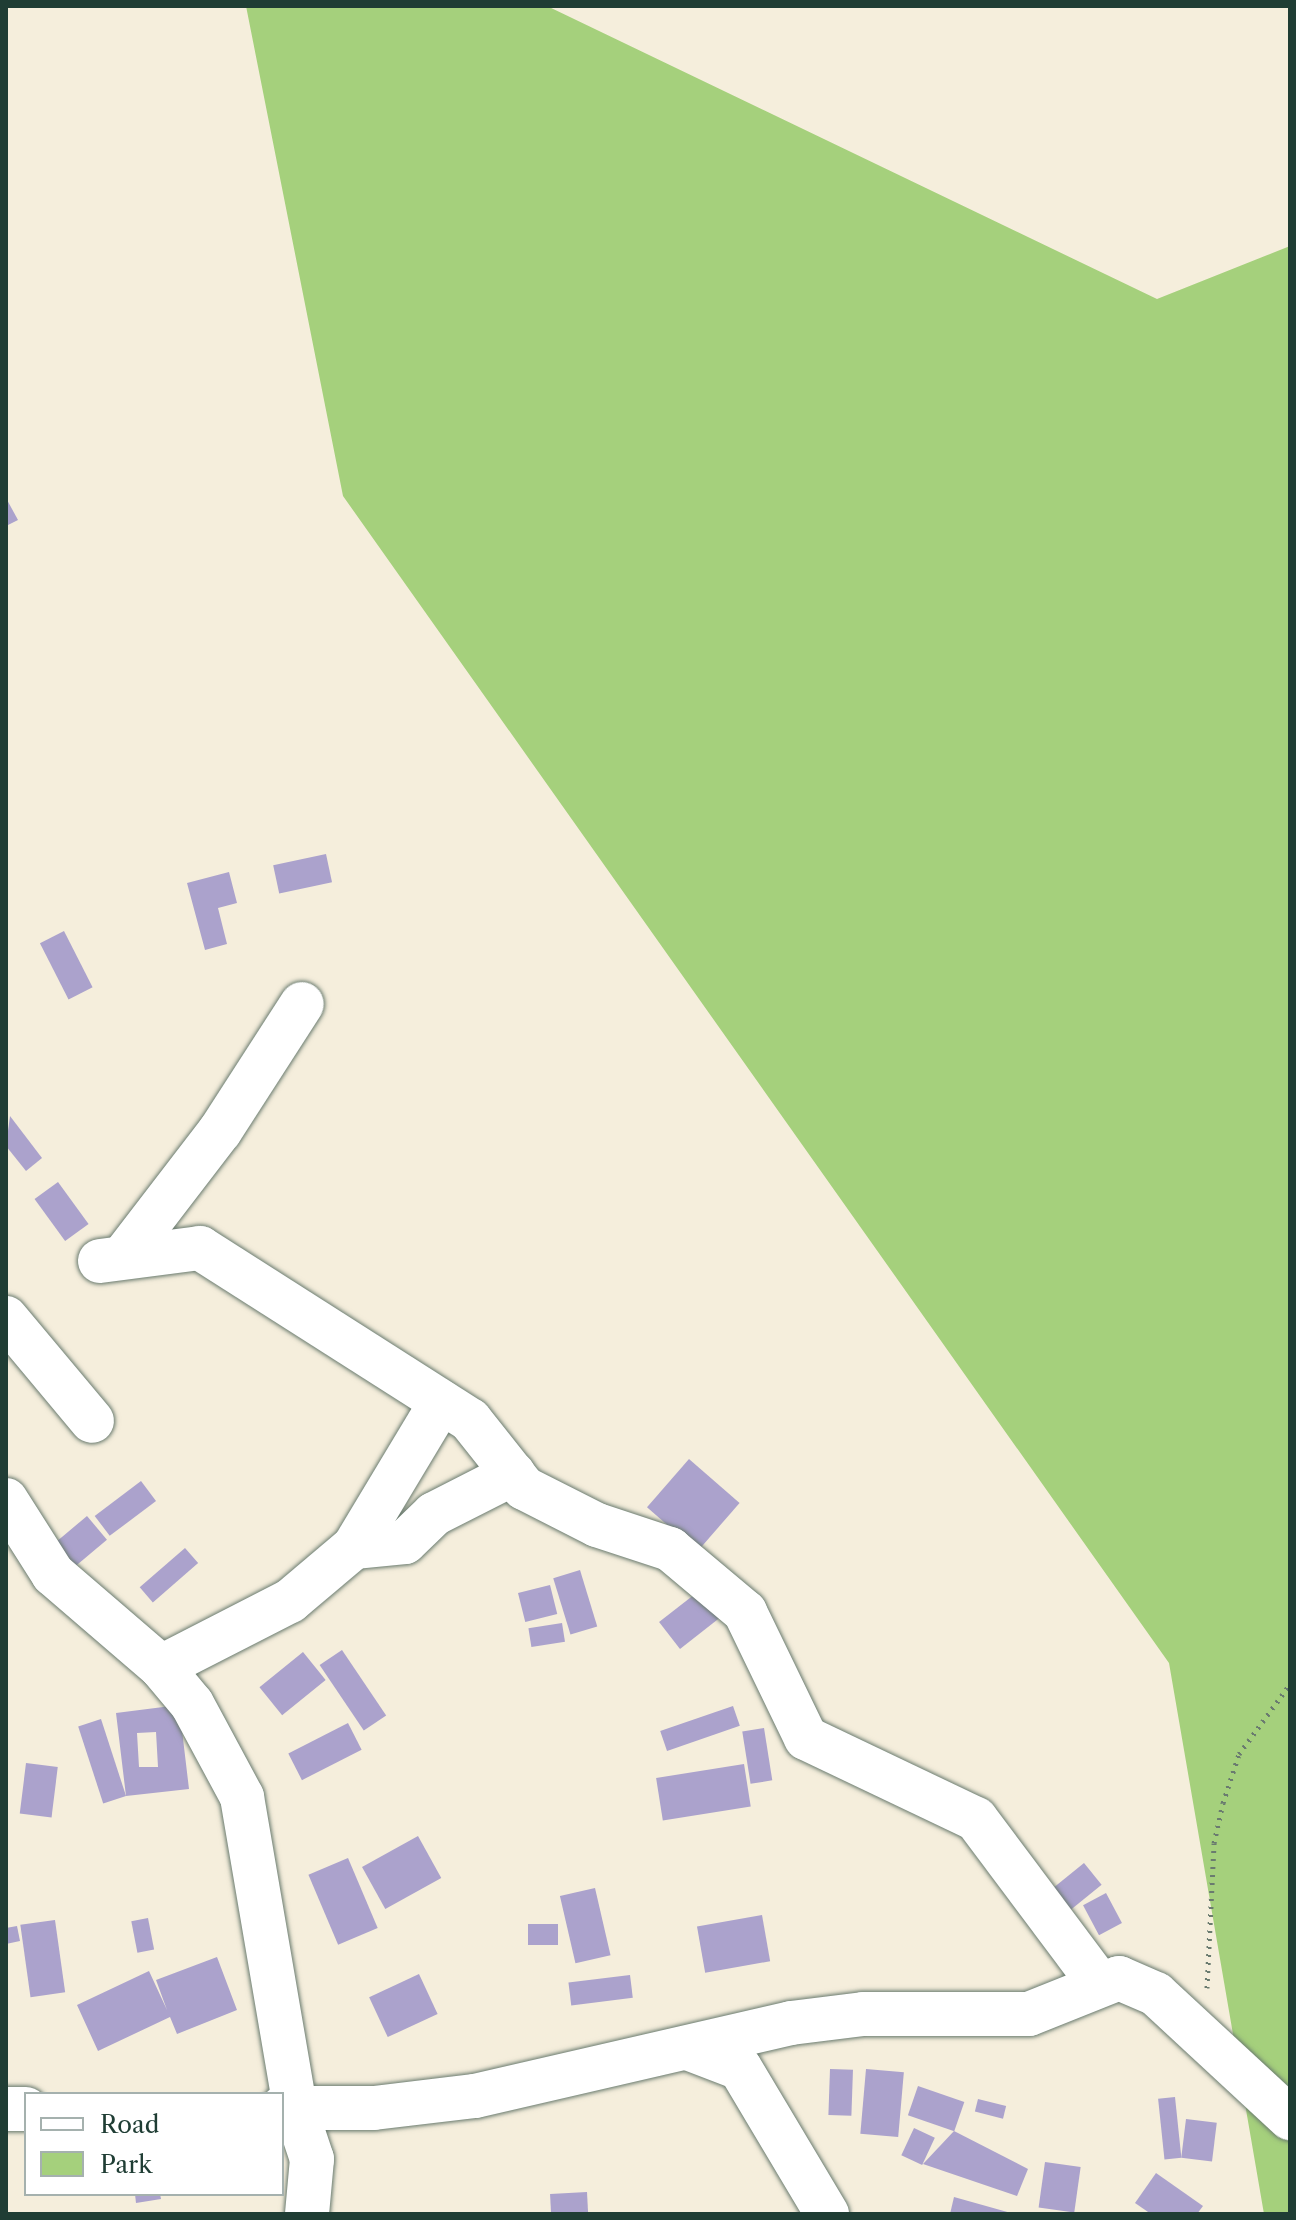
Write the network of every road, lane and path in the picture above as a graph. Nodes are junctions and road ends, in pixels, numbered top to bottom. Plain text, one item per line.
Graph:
1 (302, 1004) dead end
2 (175, 1191) junction
3 (200, 1248) junction
4 (6, 1318) edge
5 (441, 1402) junction
6 (92, 1421) dead end
7 (513, 1474) junction
8 (6, 1500) edge
9 (354, 1547) junction
10 (161, 1667) junction
11 (1290, 1684) edge
12 (1097, 1981) junction
13 (1208, 2045) junction
14 (690, 2049) junction
15 (288, 2108) edge
16 (1290, 2118) edge
17 (307, 2214) edge
18 (827, 2214) edge

1 - 2 street
2 - 3 street
2 - 3 street
3 - 5 street
4 - 6 street
5 - 7 street
5 - 9 street
7 - 9 street
7 - 12 street
8 - 10 street
9 - 10 street
10 - 15 street
11 - 13 path
12 - 13 street
12 - 14 street
13 - 16 street
14 - 15 street
14 - 18 street
15 - 17 street

